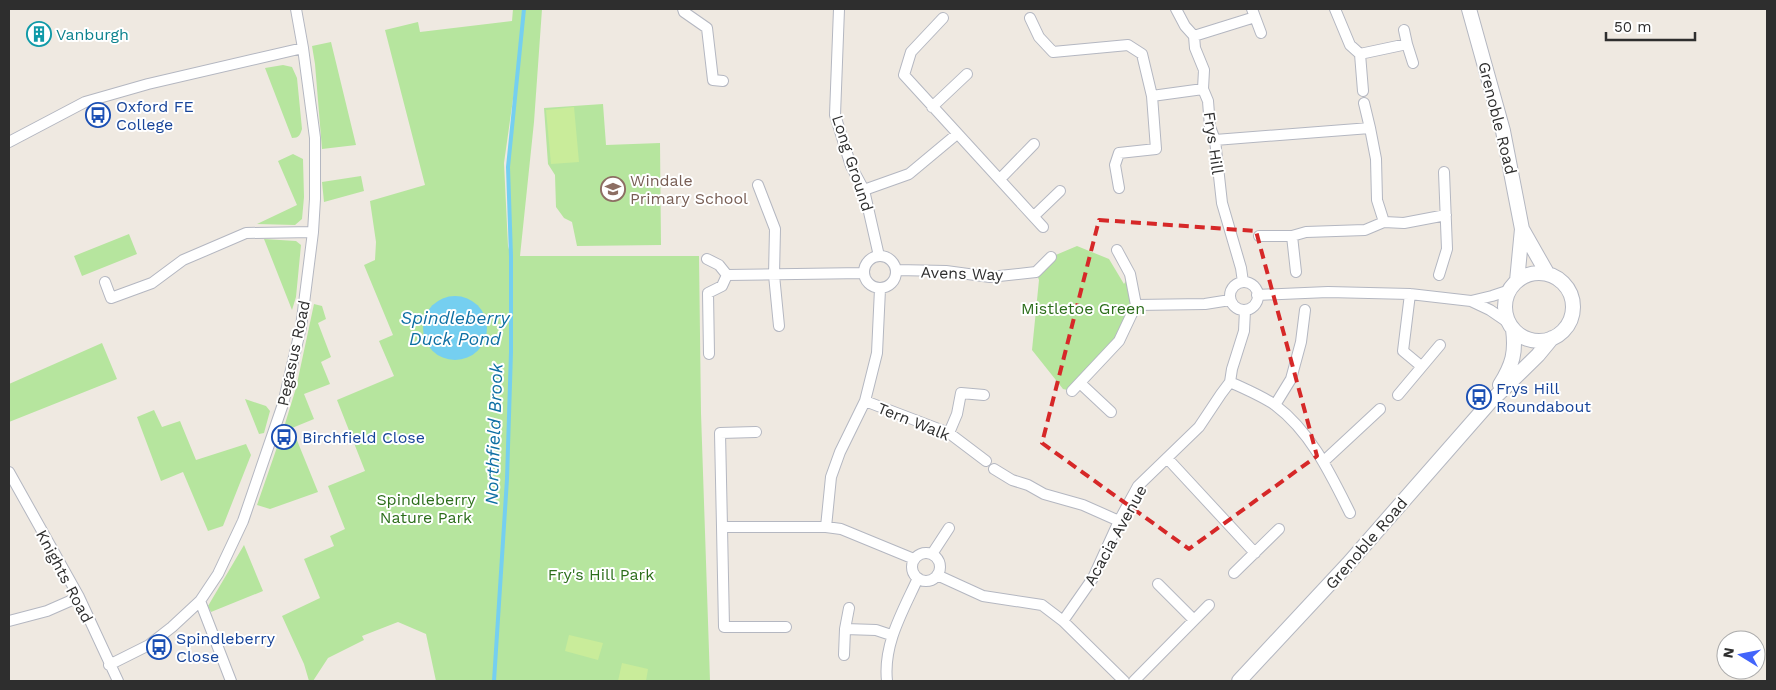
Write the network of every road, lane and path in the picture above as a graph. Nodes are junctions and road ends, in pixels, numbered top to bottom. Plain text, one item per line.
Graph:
1 (296, 9) edge
2 (683, 9) edge
3 (839, 9) edge
4 (1176, 9) edge
5 (1335, 9) edge
6 (1469, 9) edge
7 (1254, 13) edge
8 (943, 18) dead end
9 (1030, 18) dead end
10 (1404, 30) dead end
11 (1261, 32) dead end
12 (1194, 36) junction
13 (1407, 44) junction
14 (303, 48) junction
15 (1360, 54) junction
16 (1413, 63) dead end
17 (967, 74) dead end
18 (723, 81) dead end
19 (1203, 89) junction
20 (1362, 91) dead end
21 (1152, 96) junction
22 (1364, 103) dead end
23 (932, 107) junction
24 (1370, 128) junction
25 (957, 134) junction
26 (1215, 140) junction
27 (9, 142) edge
28 (1034, 144) dead end
29 (1444, 172) dead end
30 (1000, 179) junction
31 (758, 185) dead end
32 (1119, 188) dead end
33 (864, 190) junction
34 (1060, 192) dead end
35 (1446, 214) junction
36 (1034, 216) junction
37 (1384, 222) junction
38 (1043, 227) dead end
39 (1522, 229) junction
40 (313, 232) junction
41 (1259, 236) dead end
42 (1292, 236) junction
43 (1117, 250) dead end
44 (879, 256) junction
45 (1051, 257) dead end
46 (707, 260) dead end
47 (896, 270) junction
48 (1296, 272) dead end
49 (864, 273) junction
50 (1547, 274) junction
51 (727, 275) junction
52 (1439, 275) dead end
53 (774, 276) junction
54 (105, 282) dead end
55 (1243, 282) junction
56 (1513, 285) junction
57 (880, 289) junction
58 (1410, 294) junction
59 (1258, 295) junction
60 (1230, 300) junction
61 (1471, 301) junction
62 (1136, 305) junction
63 (1245, 310) junction
64 (1305, 310) dead end
65 (779, 326) dead end
66 (1511, 326) junction
67 (1552, 338) junction
68 (1440, 346) dead end
69 (709, 354) dead end
70 (1421, 366) junction
71 (1230, 382) junction
72 (984, 395) dead end
73 (1398, 395) dead end
74 (865, 402) junction
75 (1490, 402) junction
76 (1275, 405) junction
77 (1380, 409) dead end
78 (1111, 412) dead end
79 (756, 432) dead end
80 (949, 433) junction
81 (1167, 458) junction
82 (986, 461) dead end
83 (1324, 461) junction
84 (994, 469) dead end
85 (9, 472) edge
86 (1350, 513) dead end
87 (1119, 521) junction
88 (722, 527) junction
89 (826, 527) junction
90 (948, 528) dead end
91 (1280, 529) dead end
92 (1255, 553) junction
93 (932, 554) junction
94 (914, 559) junction
95 (1234, 573) dead end
96 (937, 575) junction
97 (918, 578) junction
98 (1158, 584) dead end
99 (79, 597) junction
100 (200, 601) junction
101 (1209, 605) dead end
102 (849, 608) dead end
103 (1194, 620) junction
104 (9, 621) edge
105 (1063, 621) junction
106 (786, 627) dead end
107 (845, 628) junction
108 (891, 635) junction
109 (844, 655) dead end
110 (109, 665) junction
111 (118, 681) edge
112 (231, 681) edge
113 (887, 681) edge
114 (1124, 681) edge
115 (1134, 681) edge
116 (1239, 681) edge

1 - 14 street, Pegasus Road
2 - 18 street
3 - 33 street, Long Ground
4 - 12 street, Frys Hill
5 - 15 street
6 - 39 street, Grenoble Road
7 - 11 street
7 - 12 street
8 - 23 street
9 - 21 street
10 - 13 street
12 - 19 street, Frys Hill
13 - 15 street
13 - 16 street
14 - 27 street
14 - 40 street, Pegasus Road
15 - 20 street
17 - 23 street
19 - 21 street
19 - 26 street, Frys Hill
21 - 32 street
22 - 24 street
23 - 25 street
24 - 26 street
24 - 37 street
25 - 30 street
25 - 33 street
26 - 55 street, Frys Hill
28 - 30 street
29 - 35 street
30 - 36 street
31 - 53 street
33 - 44 street, Long Ground
34 - 36 street
35 - 37 street
35 - 52 street
36 - 38 street
37 - 42 street
39 - 50 street, Grenoble Road
39 - 56 street, Grenoble Road
40 - 54 street
40 - 100 street, Pegasus Road
41 - 42 street
42 - 48 street
43 - 62 street
44 - 47 street
44 - 49 street
45 - 47 street, Avens Way
46 - 51 street
47 - 57 street
49 - 53 street
49 - 57 street
50 - 56 street
50 - 67 street
51 - 53 street
51 - 69 street
53 - 65 street
55 - 59 street
55 - 60 street
56 - 61 street
56 - 66 street
57 - 74 street
58 - 59 street
58 - 61 street
58 - 70 street
59 - 63 street
60 - 62 street
60 - 63 street
61 - 66 street
62 - 78 street
63 - 71 street, Acacia Avenue
64 - 76 street
66 - 67 street
66 - 75 street, Grenoble Road
67 - 75 street, Grenoble Road
68 - 70 street
70 - 73 street
71 - 76 street
71 - 81 street, Acacia Avenue
72 - 80 street
74 - 80 street, Tern Walk
74 - 89 street
75 - 116 street, Grenoble Road
76 - 83 street
77 - 83 street
79 - 88 street
80 - 82 street, Tern Walk
81 - 87 street, Acacia Avenue
81 - 92 street
83 - 86 street
84 - 87 street
85 - 99 street, Knights Road
87 - 105 street, Acacia Avenue
88 - 89 street
88 - 106 street
89 - 94 street
90 - 93 street
91 - 92 street
92 - 95 street
93 - 94 street
93 - 96 street
94 - 97 street
96 - 97 street
96 - 105 street
97 - 108 street
98 - 103 street
99 - 104 street
99 - 110 street, Knights Road
100 - 110 street, Pegasus Road
100 - 112 street
101 - 103 street
102 - 107 street
103 - 115 street
105 - 114 street
107 - 108 street
107 - 109 street
108 - 113 street
110 - 111 street, Knights Road

